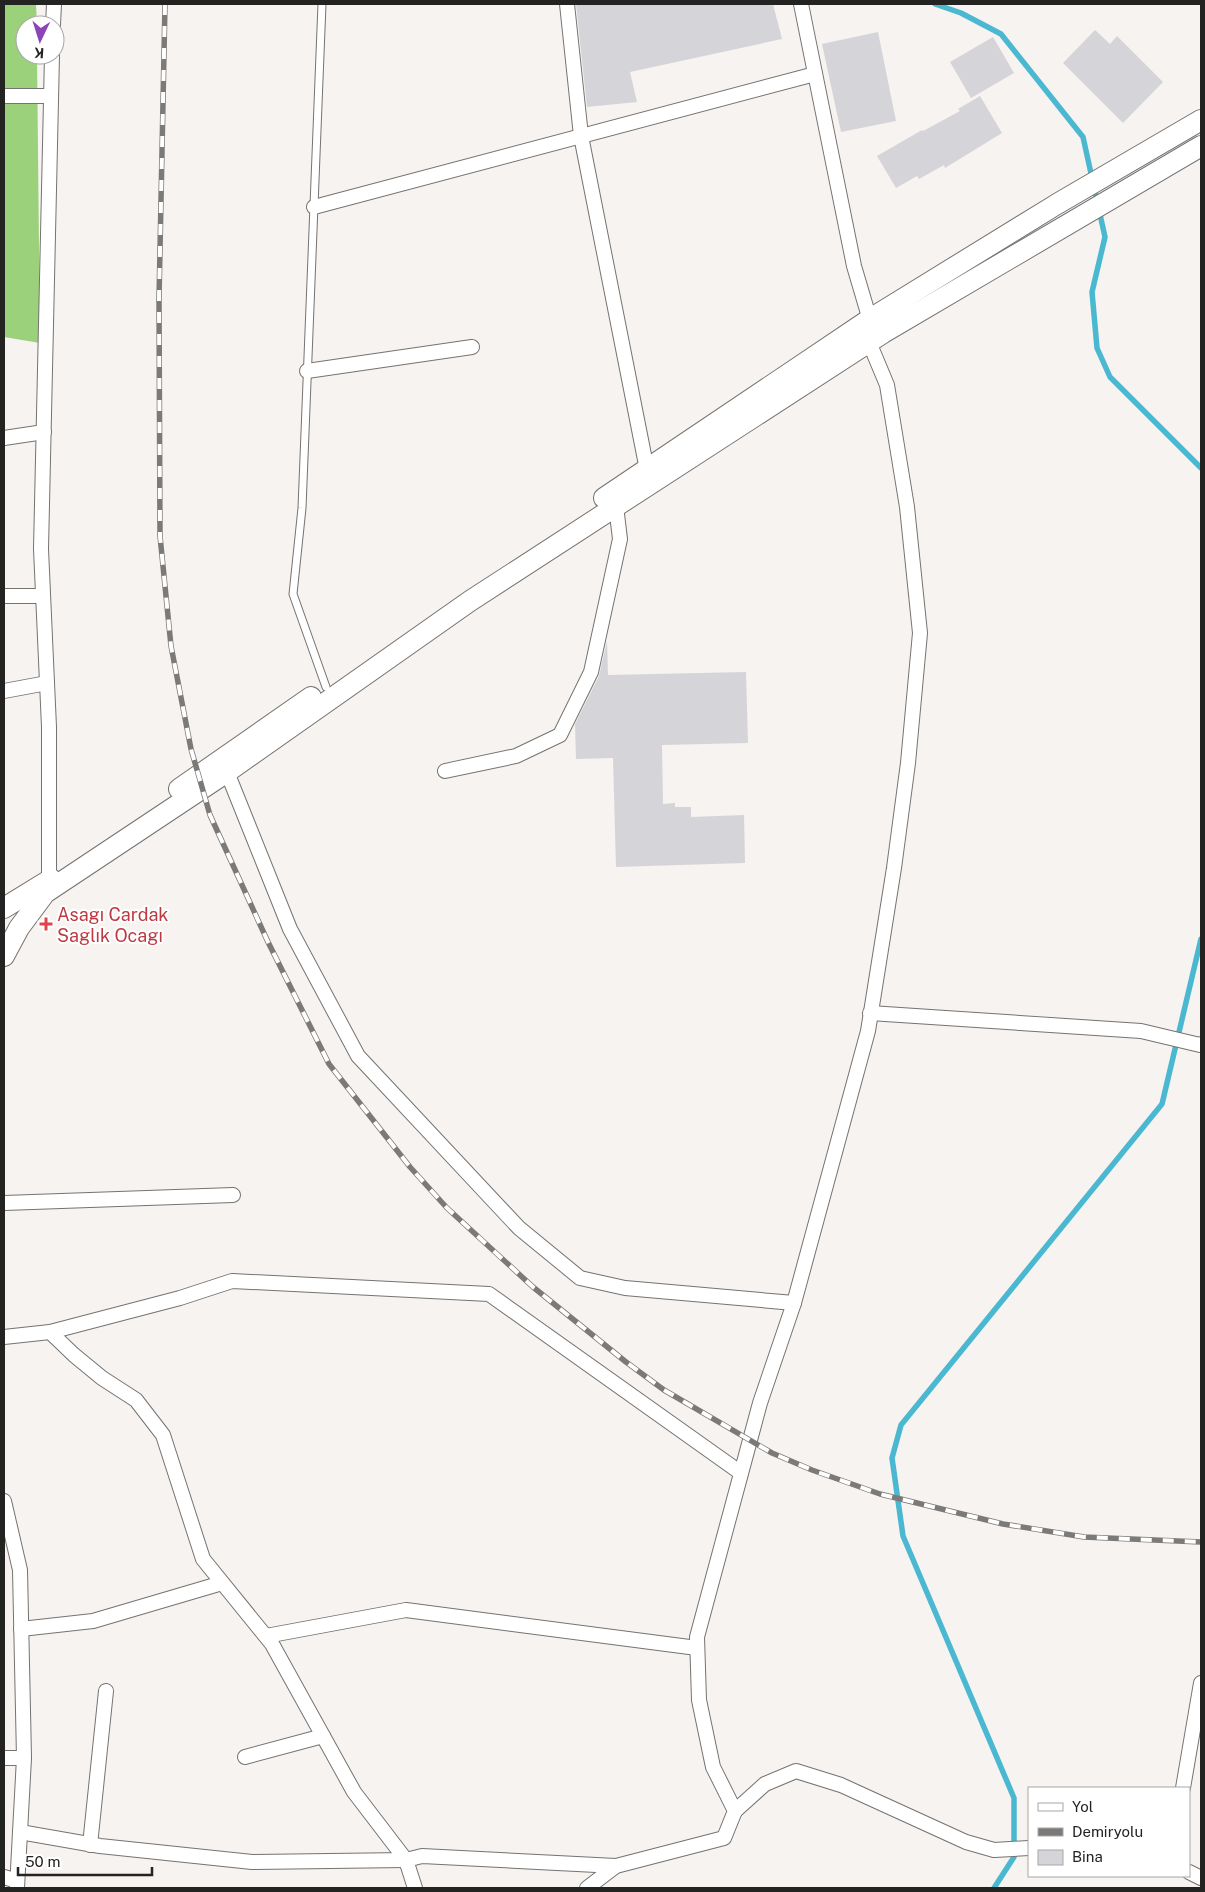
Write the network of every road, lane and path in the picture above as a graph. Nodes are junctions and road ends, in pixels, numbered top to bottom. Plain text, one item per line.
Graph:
1 (322, 4) edge
2 (567, 4) edge
3 (801, 4) edge
4 (52, 65) edge
5 (815, 74) junction
6 (4, 96) edge
7 (51, 96) junction
8 (1201, 120) edge
9 (581, 136) junction
10 (1201, 146) edge
11 (314, 206) junction
12 (870, 319) junction
13 (869, 342) junction
14 (472, 347) dead end
15 (307, 371) junction
16 (44, 432) junction
17 (4, 438) edge
18 (647, 470) junction
19 (616, 506) junction
20 (4, 596) edge
21 (43, 596) junction
22 (47, 683) junction
23 (326, 686) junction
24 (4, 691) edge
25 (445, 771) dead end
26 (227, 772) junction
27 (49, 881) junction
28 (4, 908) edge
29 (4, 956) edge
30 (870, 1013) junction
31 (1200, 1045) edge
32 (233, 1195) dead end
33 (4, 1203) edge
34 (794, 1303) junction
35 (50, 1332) junction
36 (4, 1337) edge
37 (741, 1473) junction
38 (4, 1501) edge
39 (222, 1582) junction
40 (21, 1629) junction
41 (266, 1636) junction
42 (697, 1648) junction
43 (1201, 1683) edge
44 (106, 1691) dead end
45 (323, 1736) junction
46 (245, 1757) dead end
47 (4, 1758) edge
48 (24, 1758) junction
49 (1183, 1787) edge
50 (735, 1811) junction
51 (20, 1832) junction
52 (90, 1845) junction
53 (1028, 1848) edge
54 (406, 1860) junction
55 (616, 1866) junction
56 (12, 1882) edge
57 (415, 1888) edge
58 (588, 1888) edge

1 - 11 lane
2 - 9 street
3 - 5 street
4 - 7 street
5 - 9 street
5 - 12 street
6 - 7 street
7 - 16 street
8 - 12 main road
9 - 11 street
9 - 18 street
10 - 13 main road
11 - 15 lane
12 - 13 street
12 - 18 main road
13 - 19 main road
13 - 30 street
14 - 15 street
15 - 23 lane
16 - 17 street
16 - 21 street
18 - 23 main road
19 - 25 street
19 - 26 main road
20 - 21 street
21 - 22 street
22 - 24 street
22 - 27 street
23 - 27 main road
26 - 29 main road
26 - 34 street
27 - 28 main road
30 - 31 street
30 - 34 street
32 - 33 street
34 - 37 street
35 - 36 street
35 - 37 street
35 - 39 street
37 - 42 street
38 - 40 street
39 - 40 street
39 - 41 street
40 - 48 street
41 - 42 street
41 - 45 street
42 - 50 street
43 - 49 street
44 - 52 street
45 - 46 street
45 - 54 street
47 - 48 street
48 - 51 street
50 - 53 street
50 - 55 street
51 - 52 street
51 - 56 street
52 - 54 street
54 - 55 street
54 - 57 street
55 - 58 street

